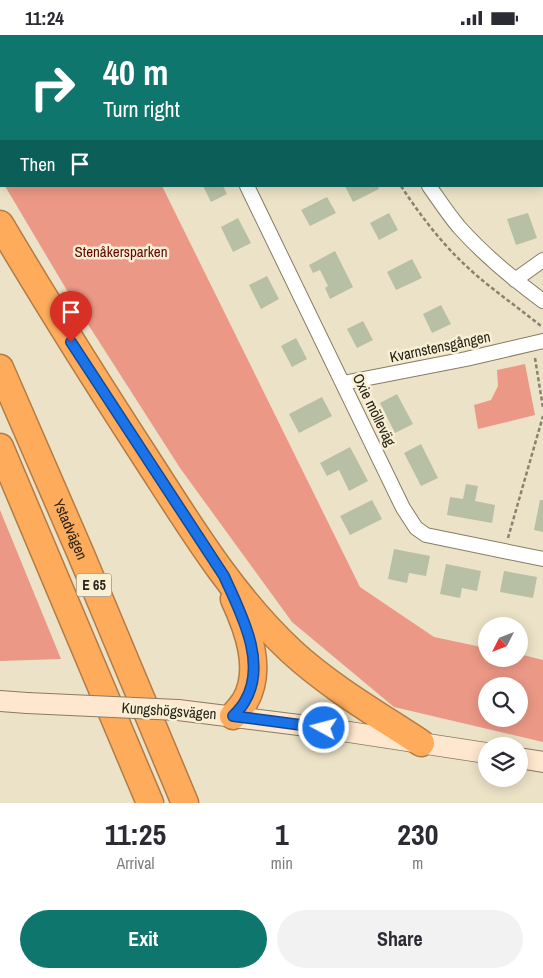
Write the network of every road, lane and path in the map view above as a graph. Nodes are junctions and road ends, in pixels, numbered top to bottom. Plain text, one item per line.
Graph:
1 (247, 187) edge
2 (402, 187) edge
3 (430, 187) edge
4 (0, 224) edge
5 (543, 260) edge
6 (515, 280) junction
7 (543, 301) edge
8 (543, 330) edge
9 (538, 342) edge
10 (0, 368) edge
11 (343, 383) junction
12 (543, 408) edge
13 (543, 416) edge
14 (0, 447) edge
15 (0, 487) edge
16 (504, 551) junction
17 (543, 559) edge
18 (54, 573) junction
19 (224, 576) junction
20 (0, 701) edge
21 (233, 716) junction
22 (421, 743) junction
23 (478, 752) edge
24 (528, 760) edge
25 (543, 762) edge
26 (150, 803) edge
27 (185, 803) edge

1 - 11 street, Oxie mölleväg
2 - 8 path
3 - 6 street
4 - 19 highway
5 - 6 street
6 - 7 street
9 - 11 street, Kvarnstensgången
9 - 12 path
10 - 27 highway, Ystadvägen / E 65
11 - 16 street, Oxie mölleväg
13 - 16 path
14 - 18 highway, E 65
15 - 18 highway
16 - 17 street, Oxie mölleväg
18 - 26 highway, E 65
19 - 21 highway
19 - 22 highway
20 - 21 street, Kungshögsvägen, bridge
21 - 22 street, Kungshögsvägen
22 - 23 street, Kungshögsvägen
24 - 25 street

